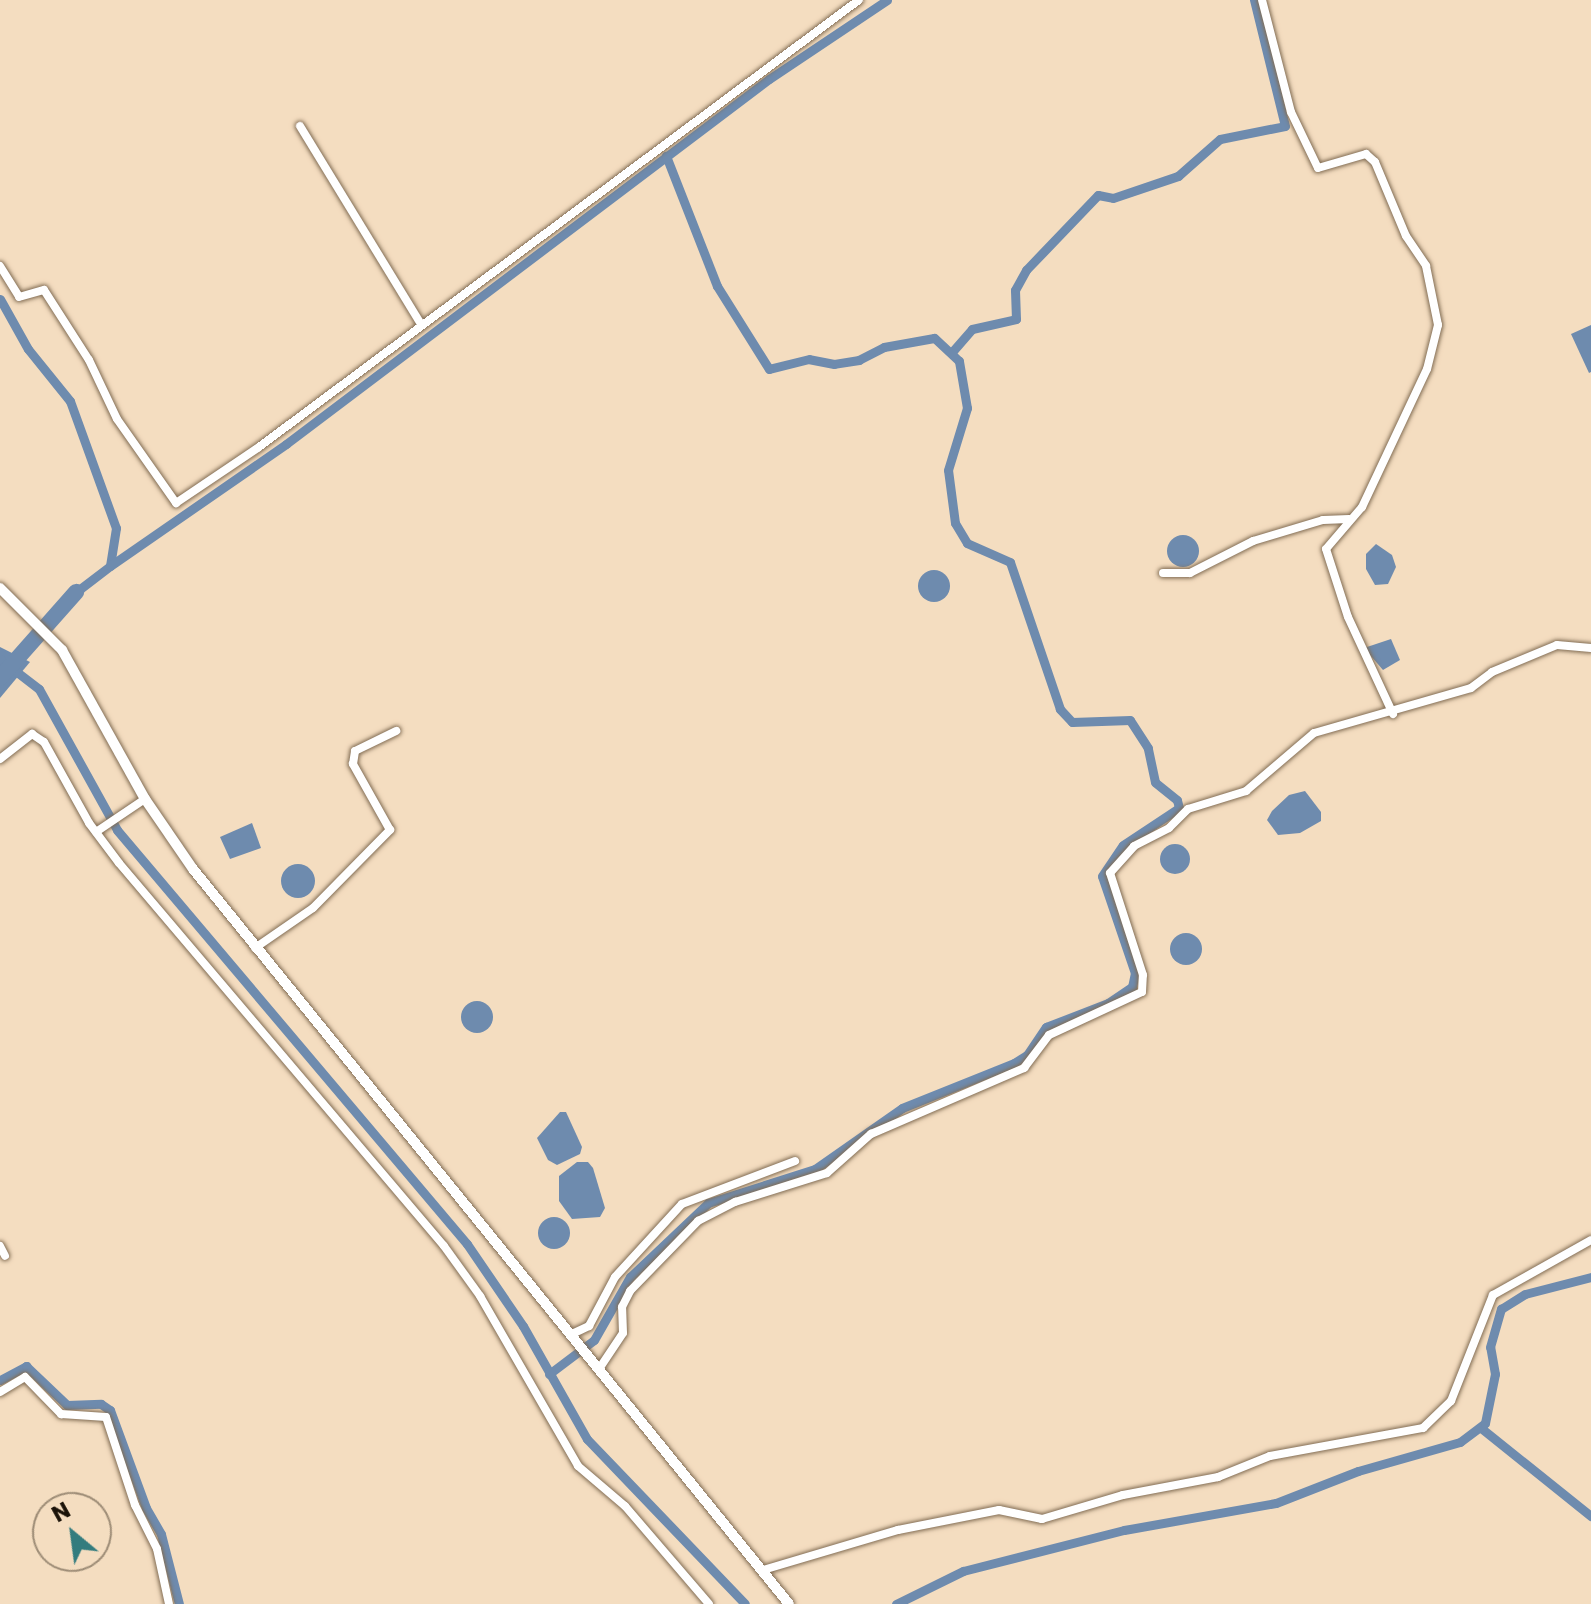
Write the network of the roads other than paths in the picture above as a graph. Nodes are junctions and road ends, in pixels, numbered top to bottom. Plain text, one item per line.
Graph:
1 (859, 0) edge
2 (1262, 0) edge
3 (300, 126) dead end
4 (0, 266) edge
5 (421, 324) junction
6 (1349, 519) junction
7 (1163, 573) dead end
8 (0, 588) edge
9 (1591, 648) edge
10 (1393, 714) junction
11 (396, 731) dead end
12 (0, 759) edge
13 (145, 799) junction
14 (96, 832) junction
15 (255, 948) junction
16 (795, 1161) dead end
17 (1591, 1240) edge
18 (0, 1246) edge
19 (5, 1256) dead end
20 (572, 1334) junction
21 (599, 1369) junction
22 (0, 1392) edge
23 (763, 1570) junction
24 (169, 1604) edge
25 (709, 1604) edge
26 (789, 1604) edge

1 - 5 street
2 - 6 street
3 - 5 street
4 - 5 street
6 - 7 street
6 - 10 street
8 - 13 street
9 - 10 street
10 - 21 street
11 - 15 street
12 - 14 street
13 - 14 street
13 - 15 street
14 - 25 street
15 - 20 street
16 - 20 street
17 - 23 street
18 - 19 street
20 - 21 street
21 - 23 street
22 - 24 street
23 - 26 street

